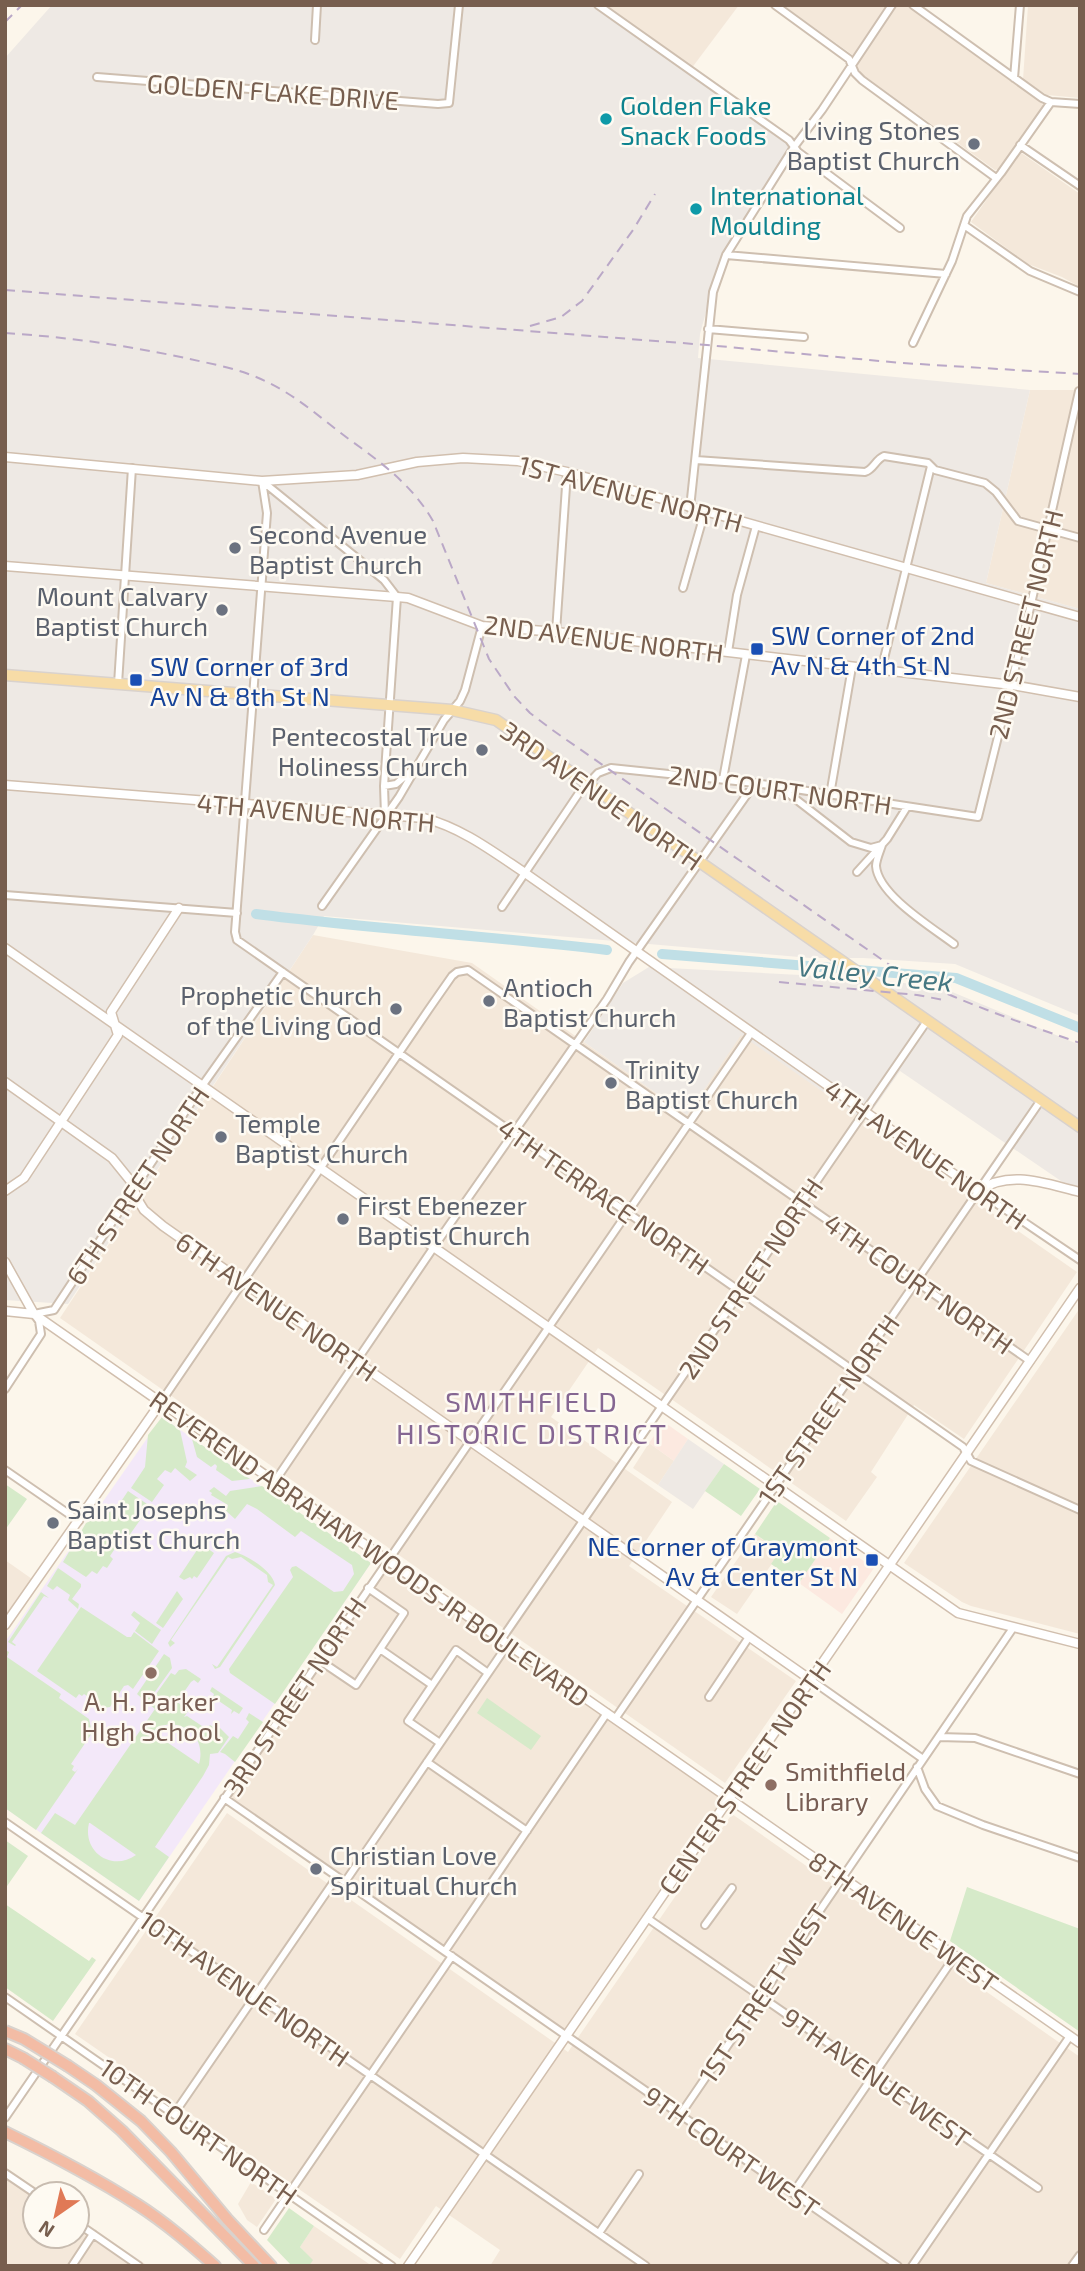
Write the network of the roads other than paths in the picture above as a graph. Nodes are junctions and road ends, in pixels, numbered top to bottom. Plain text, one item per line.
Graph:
1 (317, 5) edge
2 (459, 5) edge
3 (598, 5) edge
4 (775, 5) edge
5 (892, 5) edge
6 (913, 5) edge
7 (1020, 5) edge
8 (315, 40) dead end
9 (852, 64) junction
10 (1012, 76) junction
11 (97, 77) dead end
12 (1051, 102) junction
13 (1080, 104) edge
14 (1020, 145) junction
15 (794, 147) junction
16 (996, 178) junction
17 (1080, 187) edge
18 (964, 225) junction
19 (900, 228) dead end
20 (726, 255) junction
21 (946, 274) junction
22 (1080, 292) edge
23 (708, 329) junction
24 (804, 337) dead end
25 (913, 343) dead end
26 (1079, 391) edge
27 (5, 457) edge
28 (696, 460) junction
29 (931, 466) junction
30 (132, 468) junction
31 (568, 472) junction
32 (262, 481) junction
33 (690, 508) junction
34 (705, 511) junction
35 (756, 526) junction
36 (1049, 530) junction
37 (1080, 538) edge
38 (5, 566) edge
39 (906, 569) junction
40 (125, 575) junction
41 (261, 586) junction
42 (683, 588) dead end
43 (397, 597) junction
44 (1031, 604) junction
45 (1080, 617) edge
46 (482, 626) junction
47 (556, 632) junction
48 (728, 652) junction
49 (746, 654) junction
50 (852, 667) junction
51 (881, 671) junction
52 (5, 675) edge
53 (118, 684) junction
54 (1012, 685) junction
55 (253, 695) junction
56 (1080, 697) edge
57 (390, 705) junction
58 (452, 710) junction
59 (416, 766) junction
60 (723, 779) junction
61 (755, 783) junction
62 (587, 784) junction
63 (5, 785) edge
64 (384, 786) junction
65 (779, 786) junction
66 (830, 794) junction
67 (245, 804) junction
68 (907, 807) junction
69 (385, 815) junction
70 (978, 817) joint
71 (882, 845) junction
72 (699, 862) junction
73 (857, 872) dead end
74 (525, 873) junction
75 (5, 894) edge
76 (322, 906) dead end
77 (502, 906) dead end
78 (178, 908) junction
79 (237, 913) junction
80 (954, 944) dead end
81 (5, 948) edge
82 (637, 952) junction
83 (283, 972) junction
84 (927, 1021) junction
85 (117, 1026) junction
86 (751, 1033) junction
87 (575, 1043) junction
88 (399, 1052) junction
89 (5, 1082) edge
90 (202, 1086) junction
91 (1041, 1100) junction
92 (864, 1111) junction
93 (61, 1121) junction
94 (689, 1122) junction
95 (1080, 1127) edge
96 (513, 1132) junction
97 (320, 1168) junction
98 (5, 1191) edge
99 (134, 1191) junction
100 (978, 1191) junction
101 (1080, 1192) edge
102 (802, 1202) junction
103 (627, 1212) junction
104 (434, 1247) junction
105 (1080, 1260) edge
106 (5, 1262) edge
107 (916, 1281) junction
108 (243, 1283) junction
109 (1080, 1288) edge
110 (741, 1291) junction
111 (5, 1311) edge
112 (34, 1314) junction
113 (548, 1327) junction
114 (1030, 1360) junction
115 (355, 1361) junction
116 (854, 1371) junction
117 (5, 1389) edge
118 (161, 1402) junction
119 (662, 1406) junction
120 (470, 1441) junction
121 (966, 1455) junction
122 (5, 1470) edge
123 (275, 1481) junction
124 (775, 1486) junction
125 (1080, 1510) edge
126 (79, 1521) junction
127 (583, 1521) junction
128 (387, 1560) junction
129 (889, 1565) junction
130 (368, 1588) junction
131 (697, 1600) junction
132 (5, 1625) edge
133 (1013, 1628) junction
134 (749, 1637) junction
135 (505, 1642) junction
136 (1080, 1644) edge
137 (380, 1649) junction
138 (319, 1660) junction
139 (488, 1673) junction
140 (811, 1680) junction
141 (432, 1685) junction
142 (709, 1696) dead end
143 (607, 1713) junction
144 (615, 1719) junction
145 (939, 1737) junction
146 (440, 1743) junction
147 (923, 1759) junction
148 (427, 1762) junction
149 (917, 1767) junction
150 (1080, 1774) edge
151 (224, 1798) junction
152 (729, 1798) junction
153 (5, 1822) edge
154 (527, 1831) junction
155 (1080, 1858) edge
156 (337, 1877) junction
157 (842, 1877) junction
158 (345, 1882) junction
159 (732, 1888) dead end
160 (143, 1917) junction
161 (647, 1918) junction
162 (705, 1925) dead end
163 (445, 1951) junction
164 (452, 1956) junction
165 (955, 1956) junction
166 (256, 1995) junction
167 (5, 1997) edge
168 (760, 1997) junction
169 (5, 2031) edge
170 (61, 2035) junction
171 (566, 2036) junction
172 (1070, 2036) junction
173 (1080, 2043) edge
174 (5, 2051) edge
175 (371, 2074) junction
176 (874, 2075) junction
177 (174, 2114) junction
178 (680, 2115) junction
179 (5, 2118) edge
180 (5, 2132) edge
181 (486, 2153) junction
182 (989, 2154) junction
183 (5, 2173) edge
184 (639, 2174) dead end
185 (21, 2184) edge
186 (1038, 2188) dead end
187 (793, 2193) junction
188 (289, 2194) junction
189 (264, 2230) dead end
190 (599, 2233) junction
191 (93, 2234) joint
192 (1080, 2255) edge
193 (72, 2266) edge
194 (139, 2266) edge
195 (215, 2266) edge
196 (254, 2266) edge
197 (271, 2266) edge
198 (392, 2266) edge
199 (408, 2266) edge
200 (646, 2266) edge
201 (898, 2266) edge
202 (912, 2266) edge
203 (1072, 2266) edge

1 - 8 street
2 - 11 street, GOLDEN FLAKE DRIVE
3 - 15 street
4 - 9 street
5 - 9 street
6 - 10 street
7 - 10 street
9 - 15 street
9 - 16 street
10 - 12 street
12 - 13 street
12 - 14 street
14 - 16 street
14 - 17 street
15 - 19 street
15 - 20 street
16 - 18 street
18 - 21 street
18 - 22 street
20 - 21 street
20 - 23 street
21 - 25 street
23 - 24 street
23 - 28 street
26 - 36 street, 2ND STREET NORTH
27 - 30 street, 1ST AVENUE NORTH
28 - 29 street
28 - 33 street
29 - 36 street
29 - 39 street
30 - 32 street, 1ST AVENUE NORTH
30 - 40 street
31 - 32 street, 1ST AVENUE NORTH
31 - 33 street, 1ST AVENUE NORTH
31 - 47 street
32 - 41 street
32 - 43 street
33 - 34 street, 1ST AVENUE NORTH
34 - 35 street, 1ST AVENUE NORTH
34 - 42 street
35 - 39 street, 1ST AVENUE NORTH
35 - 48 street
36 - 37 street
36 - 44 street, 2ND STREET NORTH
38 - 40 street, 2ND AVENUE NORTH
39 - 44 street, 1ST AVENUE NORTH
39 - 51 street
40 - 41 street, 2ND AVENUE NORTH
40 - 53 street
41 - 43 street, 2ND AVENUE NORTH
41 - 55 street
43 - 46 street, 2ND AVENUE NORTH
43 - 57 street
44 - 45 street, 1ST AVENUE NORTH
44 - 54 street, 2ND STREET NORTH
46 - 47 street, 2ND AVENUE NORTH
46 - 58 street
47 - 48 street, 2ND AVENUE NORTH
48 - 49 street, 2ND AVENUE NORTH
49 - 50 street, 2ND AVENUE NORTH
49 - 60 street
50 - 51 street, 2ND AVENUE NORTH
50 - 66 street
51 - 54 street, 2ND AVENUE NORTH
52 - 53 main road, 3RD AVENUE NORTH
53 - 55 main road, 3RD AVENUE NORTH
54 - 56 street, 2ND AVENUE NORTH
54 - 70 street, 2ND STREET NORTH
55 - 57 main road, 3RD AVENUE NORTH
55 - 67 street
57 - 58 main road, 3RD AVENUE NORTH
57 - 64 street
58 - 59 street
58 - 62 main road, 3RD AVENUE NORTH
59 - 64 street
59 - 69 street
60 - 61 street, 2ND COURT NORTH
60 - 62 street, 2ND COURT NORTH
61 - 65 street, 2ND COURT NORTH
61 - 72 street
62 - 72 main road, 3RD AVENUE NORTH
62 - 74 street
63 - 67 street, 4TH AVENUE NORTH
64 - 69 street
65 - 66 street, 2ND COURT NORTH
65 - 71 street
66 - 68 street, 2ND COURT NORTH
67 - 69 street, 4TH AVENUE NORTH
67 - 79 street
68 - 70 street, 2ND COURT NORTH
68 - 71 street
69 - 74 street, 4TH AVENUE NORTH
69 - 76 street
71 - 73 street
71 - 80 street
72 - 82 street
72 - 84 main road, 3RD AVENUE NORTH
74 - 77 street
74 - 82 street, 4TH AVENUE NORTH
75 - 78 street
78 - 79 street
78 - 85 street
79 - 83 street, 4TH TERRACE NORTH
81 - 85 street
82 - 86 street, 4TH AVENUE NORTH
82 - 87 street
83 - 88 street, 4TH TERRACE NORTH
83 - 90 street, 6TH STREET NORTH
84 - 91 main road, 3RD AVENUE NORTH
84 - 92 street, 2ND STREET NORTH
85 - 90 street
85 - 93 street
86 - 92 street, 4TH AVENUE NORTH
86 - 94 street, 3RD STREET NORTH
87 - 88 street, 4TH COURT NORTH
87 - 94 street, 4TH COURT NORTH
87 - 96 street
88 - 96 street, 4TH TERRACE NORTH
88 - 97 street
89 - 93 street, 6TH AVENUE NORTH
90 - 97 street
90 - 99 street, 6TH STREET NORTH
91 - 95 main road, 3RD AVENUE NORTH
91 - 100 street, 1ST STREET NORTH
92 - 100 street, 4TH AVENUE NORTH
92 - 102 street, 2ND STREET NORTH
93 - 98 street
93 - 99 street, 6TH AVENUE NORTH
94 - 102 street, 4TH COURT NORTH
94 - 103 street, 3RD STREET NORTH
96 - 103 street, 4TH TERRACE NORTH
96 - 104 street
97 - 104 street
97 - 108 street
99 - 108 street, 6TH AVENUE NORTH
99 - 112 street, 6TH STREET NORTH
100 - 101 street
100 - 105 street, 4TH AVENUE NORTH
100 - 107 street, 1ST STREET NORTH
102 - 107 street, 4TH COURT NORTH
102 - 110 street, 2ND STREET NORTH
103 - 110 street, 4TH TERRACE NORTH
103 - 113 street, 3RD STREET NORTH
104 - 113 street
104 - 115 street
106 - 112 street
107 - 114 street, 4TH COURT NORTH
107 - 116 street, 1ST STREET NORTH
108 - 115 street, 6TH AVENUE NORTH
108 - 118 street
109 - 114 street, CENTER STREET NORTH
110 - 116 street, 4TH TERRACE NORTH
110 - 119 street, 2ND STREET NORTH
111 - 112 street, REVEREND ABRAHAM WOODS JR BOULEVARD
112 - 117 street
112 - 118 street, REVEREND ABRAHAM WOODS JR BOULEVARD
113 - 119 street
113 - 120 street, 3RD STREET NORTH
114 - 121 street, CENTER STREET NORTH
115 - 120 street, 6TH AVENUE NORTH
115 - 123 street
116 - 121 street, 4TH TERRACE NORTH
116 - 124 street, 1ST STREET NORTH
118 - 123 street, REVEREND ABRAHAM WOODS JR BOULEVARD
118 - 126 street
119 - 124 street
119 - 127 street, 2ND STREET NORTH
120 - 127 street, 6TH AVENUE NORTH
120 - 128 street, 3RD STREET NORTH
121 - 125 street, 4TH TERRACE NORTH
121 - 129 street, CENTER STREET NORTH
122 - 126 street
123 - 128 street, REVEREND ABRAHAM WOODS JR BOULEVARD
124 - 129 street
124 - 131 street, 1ST STREET NORTH
126 - 132 street
127 - 131 street, 6TH AVENUE NORTH
127 - 135 street, 2ND STREET NORTH
128 - 130 street, 3RD STREET NORTH
128 - 135 street, REVEREND ABRAHAM WOODS JR BOULEVARD
129 - 133 street
129 - 140 street, CENTER STREET NORTH
130 - 137 street
130 - 138 street, 3RD STREET NORTH
131 - 134 street, 6TH AVENUE NORTH
131 - 144 street, 1ST STREET NORTH
133 - 136 street
133 - 145 street, 1ST STREET WEST
134 - 140 street, 6TH AVENUE NORTH
134 - 142 street
135 - 139 street, 2ND STREET NORTH
135 - 143 street, REVEREND ABRAHAM WOODS JR BOULEVARD
137 - 138 street
137 - 141 street
138 - 151 street, 3RD STREET NORTH
139 - 141 street
139 - 146 street, 2ND STREET NORTH
140 - 147 street
140 - 152 street, CENTER STREET NORTH
141 - 146 street
143 - 144 street, REVEREND ABRAHAM WOODS JR BOULEVARD
143 - 154 street
144 - 152 street, REVEREND ABRAHAM WOODS JR BOULEVARD
145 - 147 street, 1ST STREET WEST
145 - 150 street
146 - 148 street, 2ND STREET NORTH
147 - 149 street, 1ST STREET WEST
148 - 154 street
148 - 158 street, 2ND STREET NORTH
149 - 155 street
149 - 157 street, 1ST STREET WEST
151 - 156 street, 9TH COURT WEST
151 - 160 street, 3RD STREET NORTH
152 - 157 street, 8TH AVENUE WEST
152 - 161 street, CENTER STREET NORTH
153 - 160 street, 10TH AVENUE NORTH
154 - 163 street
156 - 158 street, 9TH COURT WEST
156 - 166 street
157 - 165 street, 8TH AVENUE WEST
157 - 168 street, 1ST STREET WEST
158 - 163 street, 9TH COURT WEST
159 - 162 street
160 - 166 street, 10TH AVENUE NORTH
160 - 170 street, 3RD STREET NORTH
161 - 168 street, 9TH AVENUE WEST
161 - 171 street, CENTER STREET NORTH
163 - 164 street, 9TH COURT WEST
164 - 171 street, 9TH COURT WEST
164 - 175 street
165 - 172 street, 8TH AVENUE WEST
165 - 176 street
166 - 175 street, 10TH AVENUE NORTH
166 - 177 street
167 - 170 street, 10TH COURT NORTH
168 - 176 street, 9TH AVENUE WEST
168 - 178 street, 1ST STREET WEST
169 - 197 highway, bridge
170 - 177 street, 10TH COURT NORTH
170 - 179 street, 3RD STREET NORTH
171 - 178 street, 9TH COURT WEST
171 - 181 street, CENTER STREET NORTH
172 - 173 street, 8TH AVENUE WEST
172 - 182 street
174 - 196 highway, bridge
175 - 181 street, 10TH AVENUE NORTH
175 - 188 street
176 - 182 street, 9TH AVENUE WEST
176 - 187 street
177 - 188 street, 10TH COURT NORTH
178 - 187 street, 9TH COURT WEST
180 - 195 highway
181 - 190 street, 10TH AVENUE NORTH
181 - 199 street, CENTER STREET NORTH
182 - 186 street, 9TH AVENUE WEST
182 - 202 street
183 - 185 street
184 - 190 street
187 - 201 street, 9TH COURT WEST
188 - 189 street
188 - 198 street, 10TH COURT NORTH
190 - 200 street, 10TH AVENUE NORTH
191 - 193 street
191 - 194 street
192 - 203 street

